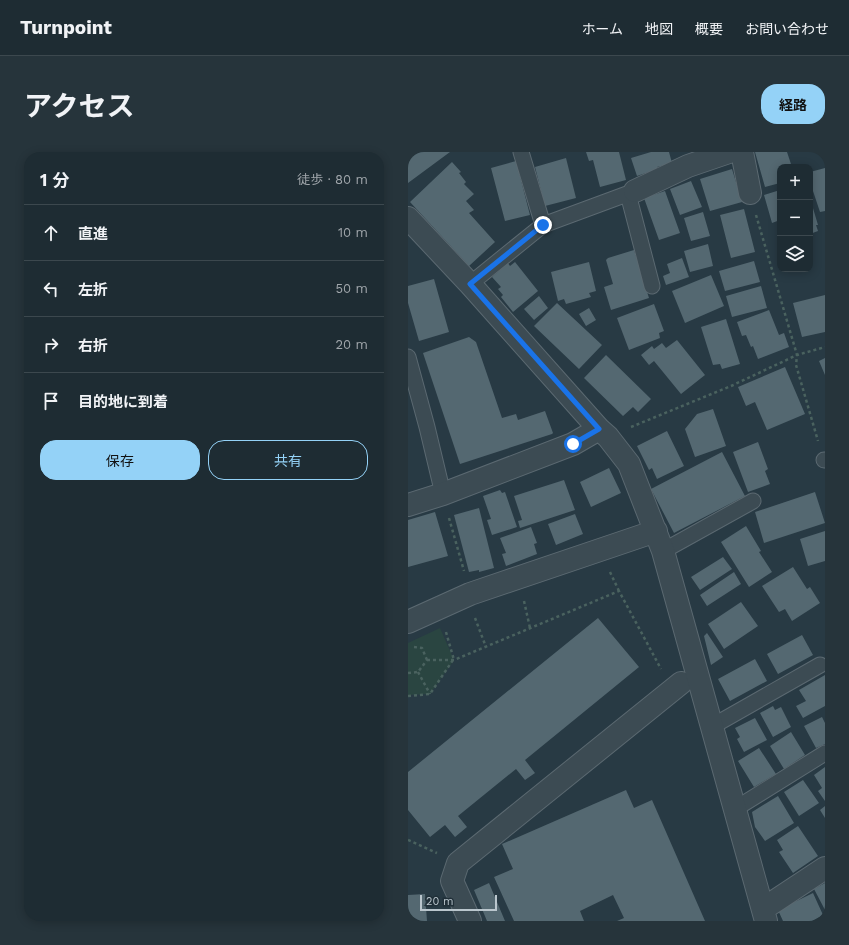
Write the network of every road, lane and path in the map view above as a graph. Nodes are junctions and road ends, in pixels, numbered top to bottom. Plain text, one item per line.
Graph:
1 (521, 152) edge
2 (729, 152) edge
3 (742, 152) edge
4 (686, 159) edge
5 (632, 192) junction
6 (750, 193) joint
7 (408, 218) edge
8 (543, 225) junction
9 (470, 284) junction
10 (652, 286) dead end
11 (825, 348) edge
12 (797, 355) junction
13 (408, 357) edge
14 (604, 433) junction
15 (824, 460) edge
16 (443, 494) junction
17 (754, 501) dead end
18 (408, 505) edge
19 (659, 541) junction
20 (607, 566) dead end
21 (619, 591) junction
22 (522, 595) dead end
23 (472, 604) junction
24 (408, 622) edge
25 (444, 626) dead end
26 (530, 628) junction
27 (408, 646) edge
28 (486, 647) junction
29 (427, 660) junction
30 (454, 660) junction
31 (820, 665) dead end
32 (418, 672) junction
33 (408, 673) edge
34 (681, 683) joint
35 (430, 694) junction
36 (408, 696) edge
37 (712, 727) junction
38 (825, 753) edge
39 (735, 809) junction
40 (408, 840) edge
41 (458, 863) junction
42 (825, 868) edge
43 (765, 915) edge
44 (470, 921) edge

1 - 8 lane
2 - 4 street
3 - 6 street
4 - 5 street
5 - 8 lane
5 - 10 lane
6 - 12 path
7 - 9 street
8 - 9 lane
9 - 14 street
11 - 12 path
12 - 14 path
12 - 15 path
13 - 16 lane
14 - 16 street
14 - 19 street
16 - 18 street
16 - 23 path
17 - 19 lane
19 - 23 street
19 - 37 street
20 - 21 path
21 - 26 path
21 - 34 path
22 - 26 path
23 - 24 street
23 - 28 path
25 - 30 path
26 - 28 path
27 - 29 path
28 - 30 path
29 - 30 path
29 - 32 path
30 - 35 path
31 - 37 lane
32 - 33 path
32 - 35 path
34 - 41 street
35 - 36 path
37 - 39 street
38 - 39 lane
39 - 43 street
40 - 41 path
41 - 44 street
42 - 43 street

